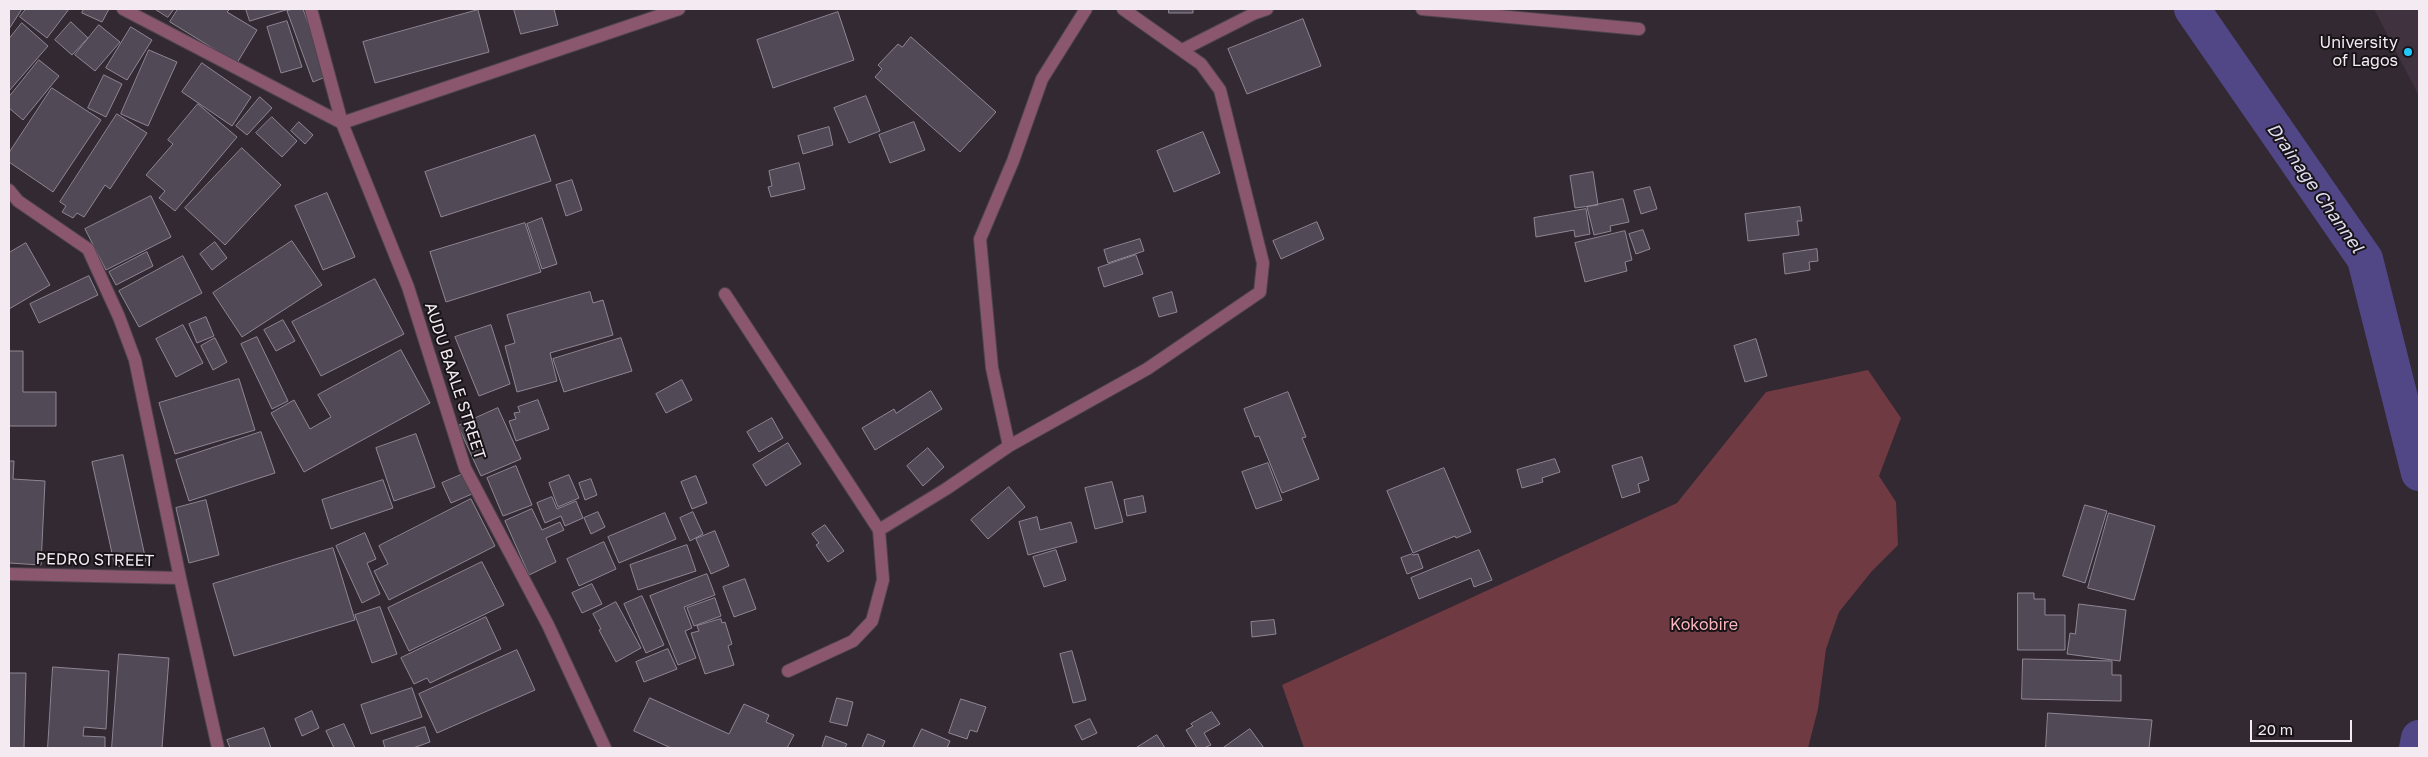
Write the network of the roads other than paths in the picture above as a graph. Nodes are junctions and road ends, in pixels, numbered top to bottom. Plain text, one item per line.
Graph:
1 (123, 9) edge
2 (311, 9) edge
3 (679, 9) edge
4 (1086, 9) edge
5 (1124, 9) edge
6 (1268, 9) edge
7 (1422, 9) edge
8 (1639, 29) dead end
9 (1182, 50) junction
10 (342, 123) junction
11 (9, 190) edge
12 (725, 294) dead end
13 (1009, 446) junction
14 (879, 530) junction
15 (9, 574) edge
16 (180, 578) junction
17 (788, 671) dead end
18 (218, 748) edge
19 (605, 748) edge

1 - 10 street
2 - 10 street, AUDU BAALE STREET
3 - 10 street
4 - 13 street
5 - 9 street
6 - 9 street
7 - 8 street
9 - 13 street
10 - 19 street, AUDU BAALE STREET
11 - 16 street
12 - 14 street
13 - 14 street
14 - 17 street
15 - 16 street, PEDRO STREET
16 - 18 street

